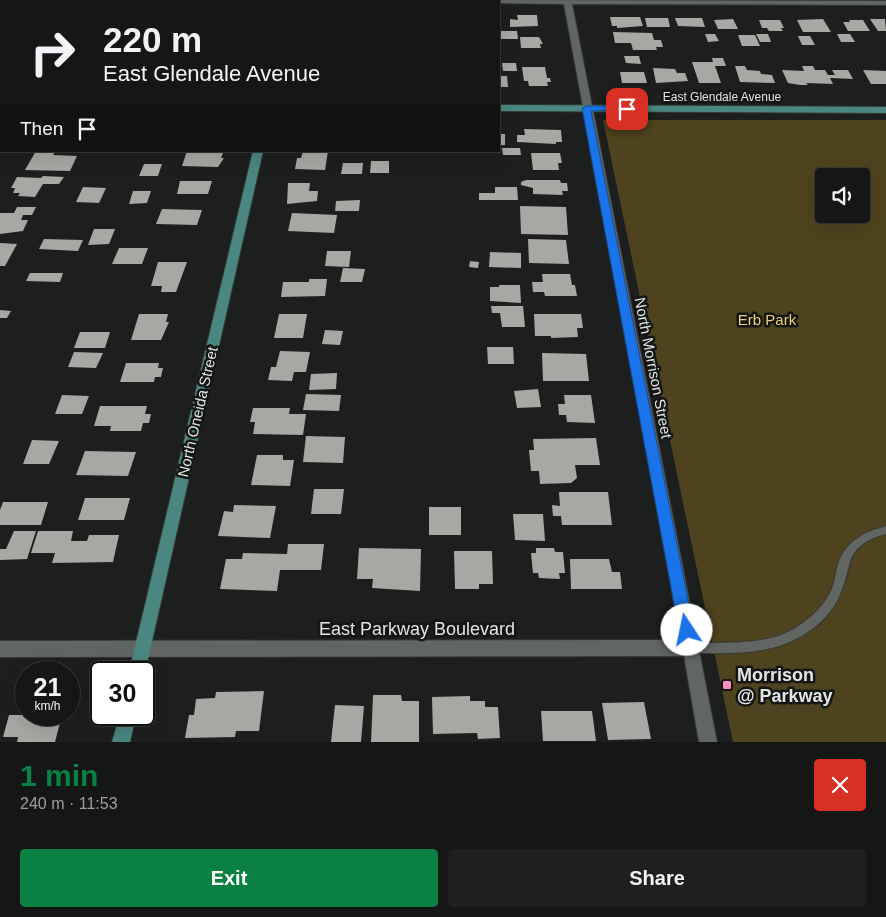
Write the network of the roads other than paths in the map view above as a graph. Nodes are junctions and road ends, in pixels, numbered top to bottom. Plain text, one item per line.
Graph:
1 (500, 1) edge
2 (567, 1) edge
3 (886, 3) edge
4 (500, 108) edge
5 (586, 108) junction
6 (886, 110) edge
7 (258, 152) edge
8 (886, 530) edge
9 (690, 648) junction
10 (0, 649) edge
11 (143, 649) junction
12 (140, 661) edge
13 (125, 726) edge
14 (121, 742) edge
15 (708, 742) edge

1 - 2 street
2 - 3 street
2 - 5 street, North Morrison Street
4 - 5 main road, East Glendale Avenue
5 - 6 main road, East Glendale Avenue
5 - 9 street, North Morrison Street
7 - 11 main road, North Oneida Street
8 - 9 lane
9 - 11 street, East Parkway Boulevard
9 - 15 street, North Morrison Street
10 - 11 street, East Parkway Boulevard
11 - 12 main road, North Oneida Street
13 - 14 main road

